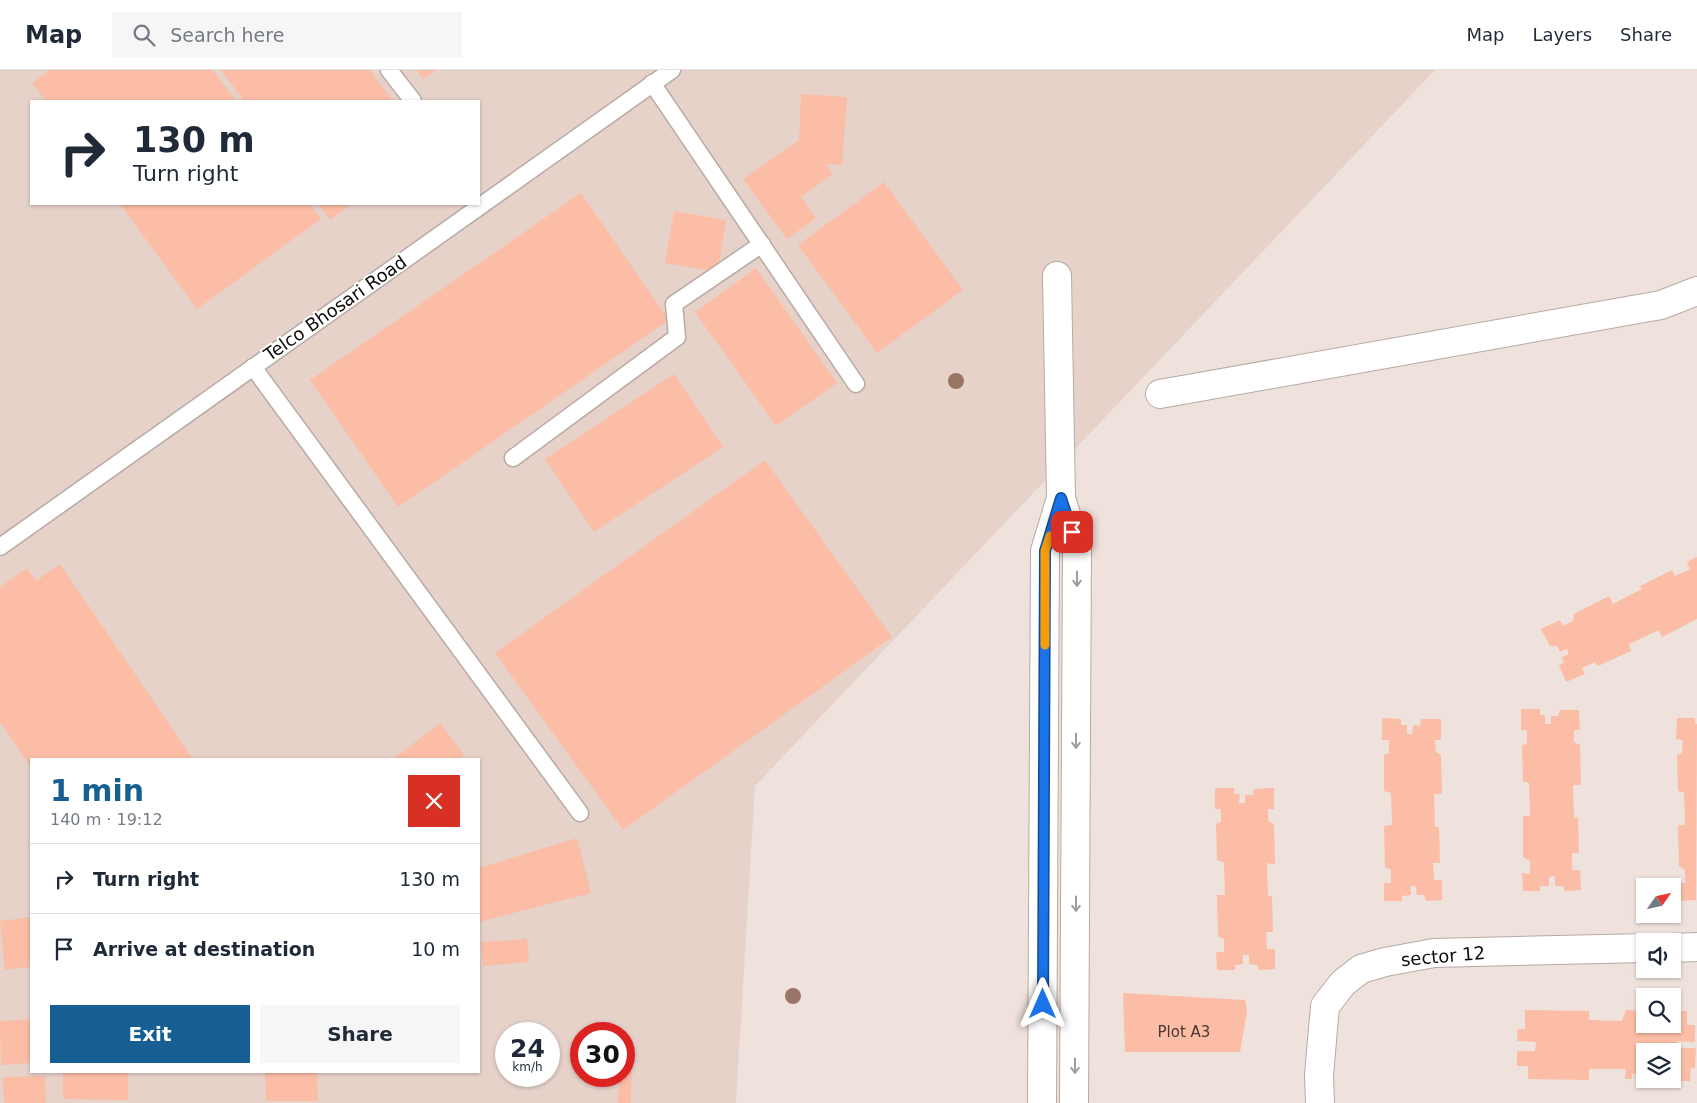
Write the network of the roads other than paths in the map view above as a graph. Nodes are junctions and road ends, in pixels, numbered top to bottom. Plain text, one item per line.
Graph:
1 (389, 70) edge
2 (672, 70) edge
3 (652, 83) junction
4 (412, 100) edge
5 (483, 194) edge
6 (468, 205) edge
7 (762, 244) junction
8 (1058, 276) dead end
9 (1697, 291) edge
10 (253, 367) junction
11 (856, 384) dead end
12 (1160, 394) dead end
13 (513, 458) dead end
14 (1061, 498) junction
15 (0, 547) edge
16 (580, 814) dead end
17 (1697, 947) edge
18 (1636, 948) edge
19 (1681, 948) edge
20 (1042, 1103) edge
21 (1074, 1103) edge
22 (1320, 1103) edge

1 - 4 lane
2 - 3 lane, Telco Bhosari Road
3 - 5 lane, Telco Bhosari Road
3 - 7 lane
6 - 10 lane, Telco Bhosari Road
7 - 11 lane
7 - 13 lane
8 - 14 street
9 - 12 street
10 - 15 lane, Telco Bhosari Road
10 - 16 lane
14 - 20 street
14 -> 21 street
17 - 19 street
18 - 22 street, sector 12

